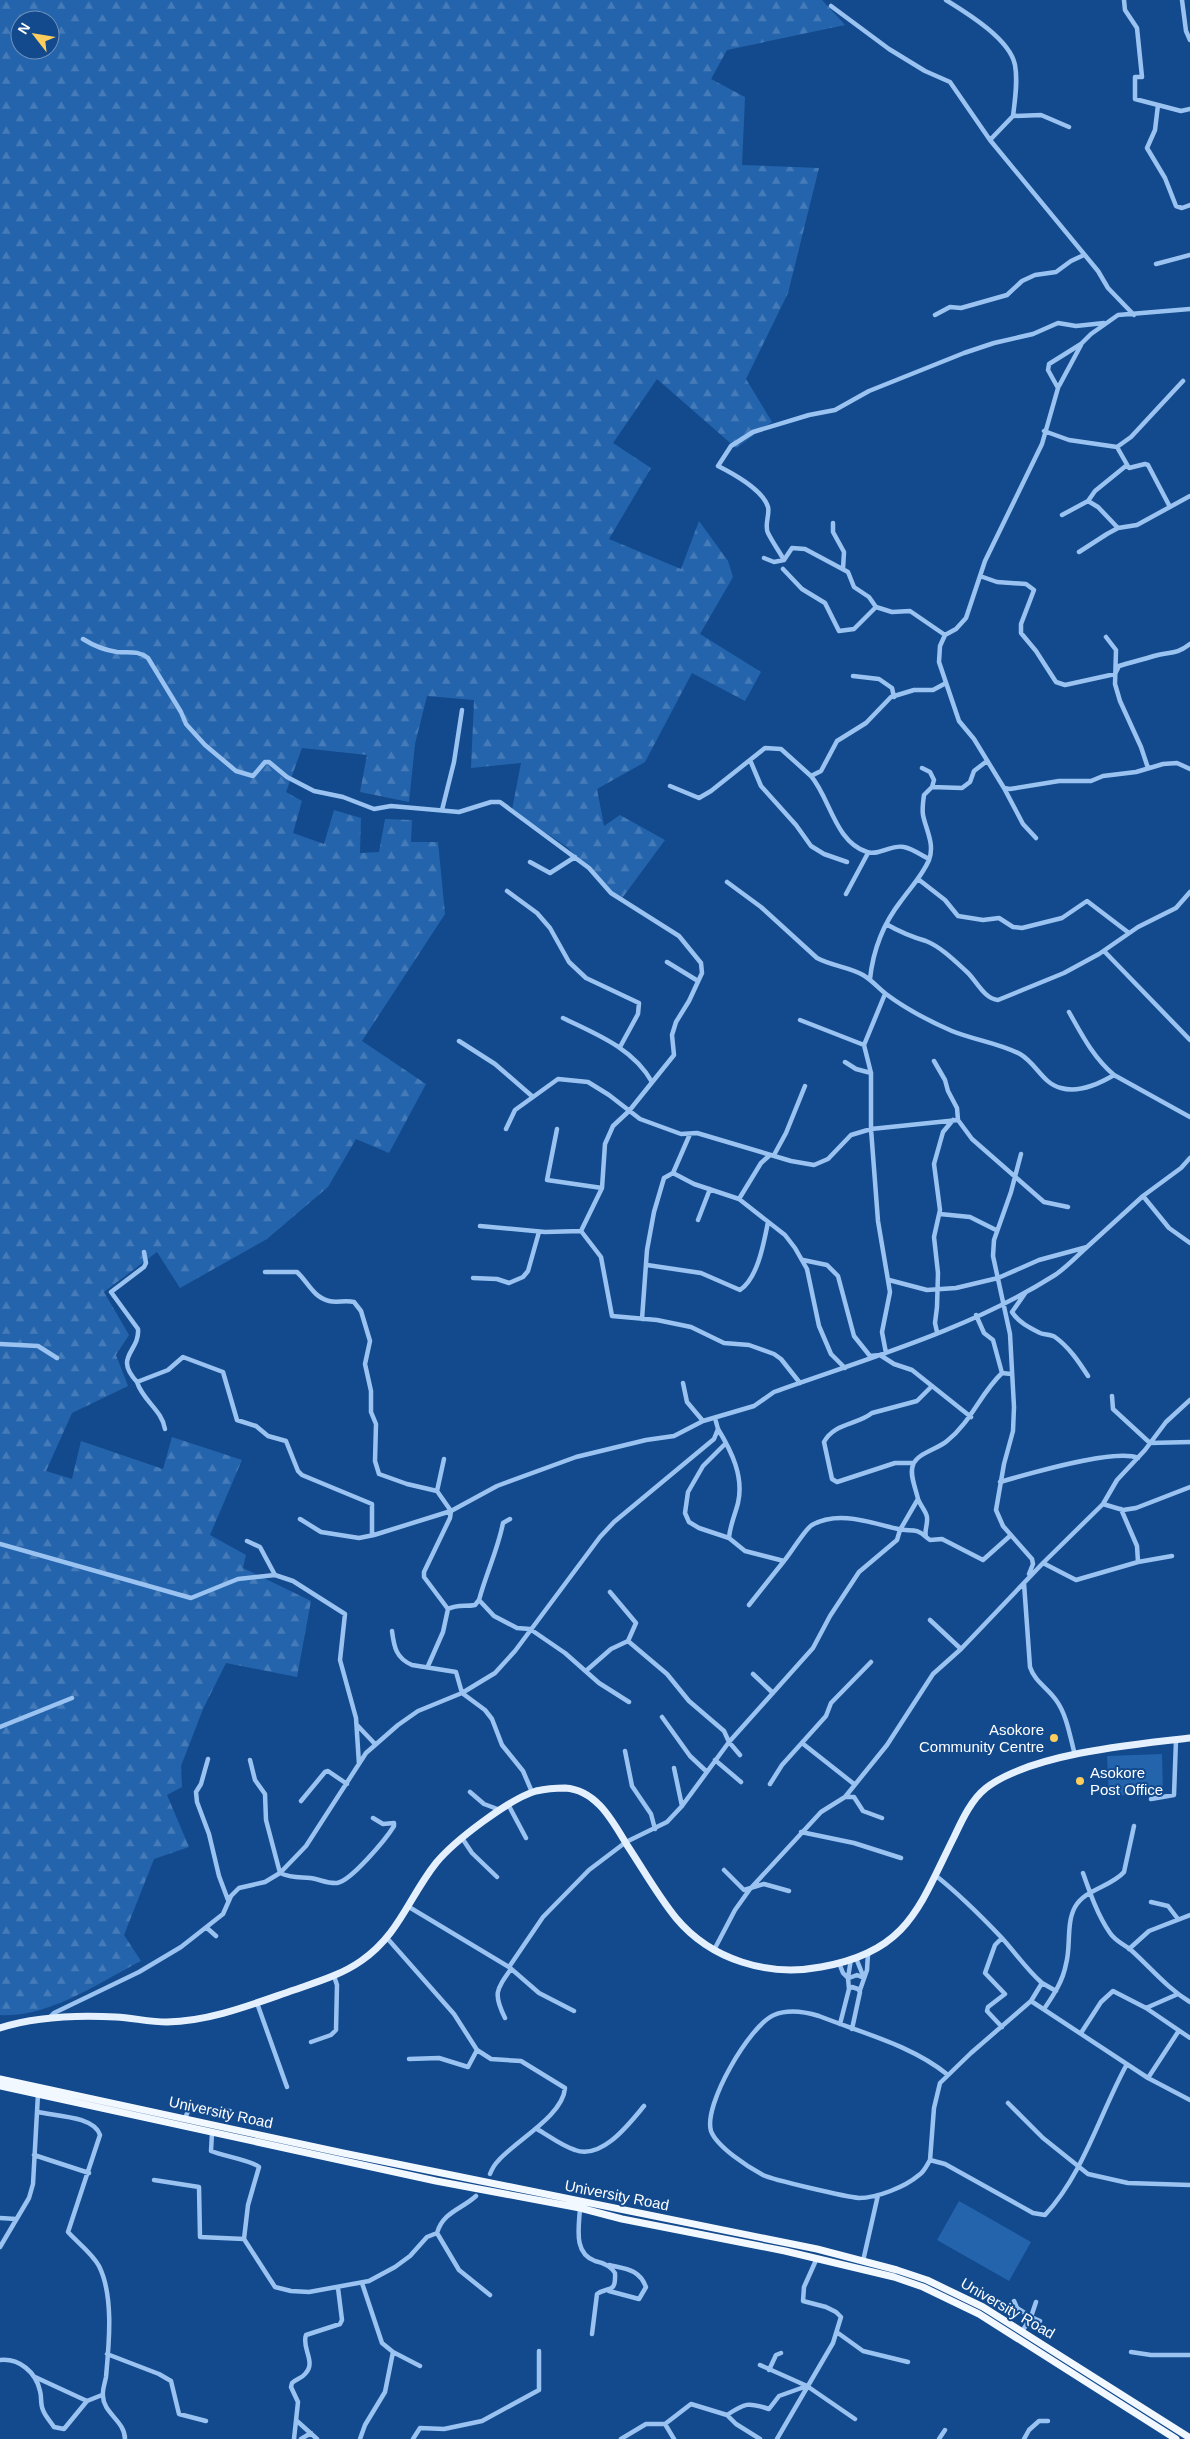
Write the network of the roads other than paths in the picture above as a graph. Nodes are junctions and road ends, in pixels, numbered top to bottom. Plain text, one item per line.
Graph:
1 (946, 0) edge
2 (1124, 0) edge
3 (1182, 0) edge
4 (831, 6) dead end
5 (1190, 40) edge
6 (1158, 105) junction
7 (1190, 110) edge
8 (1013, 116) junction
9 (1069, 127) dead end
10 (990, 140) junction
11 (1190, 205) edge
12 (1084, 255) junction
13 (1190, 255) edge
14 (1156, 264) dead end
15 (1190, 309) edge
16 (935, 315) dead end
17 (1134, 315) junction
18 (1105, 323) junction
19 (1081, 344) junction
20 (1183, 381) dead end
21 (1058, 388) junction
22 (1044, 431) junction
23 (1117, 447) junction
24 (1126, 465) junction
25 (1190, 496) edge
26 (1088, 501) junction
27 (1170, 507) junction
28 (1062, 515) dead end
29 (833, 523) dead end
30 (1118, 528) junction
31 (1080, 552) dead end
32 (764, 558) dead end
33 (784, 560) junction
34 (843, 569) junction
35 (783, 570) dead end
36 (980, 576) junction
37 (876, 607) junction
38 (945, 635) junction
39 (1106, 637) dead end
40 (83, 639) dead end
41 (1190, 644) edge
42 (1115, 674) junction
43 (853, 676) dead end
44 (946, 683) junction
45 (894, 697) junction
46 (462, 710) dead end
47 (750, 760) junction
48 (987, 761) junction
49 (922, 768) dead end
50 (1148, 768) junction
51 (1190, 769) edge
52 (811, 776) junction
53 (670, 786) dead end
54 (932, 787) junction
55 (1004, 788) junction
56 (442, 810) junction
57 (1036, 838) dead end
58 (868, 853) junction
59 (575, 857) junction
60 (929, 859) junction
61 (530, 862) dead end
62 (847, 862) dead end
63 (918, 879) junction
64 (727, 882) dead end
65 (507, 891) dead end
66 (1190, 892) edge
67 (846, 894) dead end
68 (886, 924) junction
69 (1128, 934) junction
70 (1104, 951) junction
71 (667, 962) dead end
72 (870, 979) junction
73 (698, 981) junction
74 (885, 994) junction
75 (1069, 1012) dead end
76 (563, 1018) dead end
77 (800, 1020) dead end
78 (1190, 1040) edge
79 (459, 1041) dead end
80 (864, 1045) junction
81 (620, 1047) junction
82 (934, 1061) dead end
83 (845, 1062) dead end
84 (871, 1074) junction
85 (1114, 1075) junction
86 (652, 1082) junction
87 (805, 1086) dead end
88 (533, 1097) junction
89 (629, 1111) junction
90 (1190, 1118) edge
91 (956, 1120) junction
92 (506, 1129) dead end
93 (557, 1129) dead end
94 (871, 1129) junction
95 (690, 1134) junction
96 (1021, 1154) dead end
97 (772, 1155) junction
98 (1190, 1158) edge
99 (673, 1174) junction
100 (1015, 1176) junction
101 (602, 1188) junction
102 (710, 1189) junction
103 (1143, 1196) junction
104 (739, 1199) junction
105 (1068, 1207) dead end
106 (940, 1214) junction
107 (698, 1220) dead end
108 (768, 1222) junction
109 (480, 1226) dead end
110 (996, 1230) junction
111 (581, 1231) junction
112 (539, 1232) junction
113 (1190, 1243) edge
114 (1087, 1247) junction
115 (144, 1252) dead end
116 (803, 1260) junction
117 (647, 1265) junction
118 (265, 1272) dead end
119 (474, 1278) dead end
120 (998, 1278) junction
121 (889, 1280) junction
122 (938, 1289) junction
123 (1026, 1290) junction
124 (1003, 1304) junction
125 (976, 1315) junction
126 (642, 1319) junction
127 (937, 1332) junction
128 (0, 1344) edge
129 (886, 1353) junction
130 (880, 1354) junction
131 (57, 1358) dead end
132 (845, 1368) junction
133 (1002, 1373) junction
134 (1011, 1374) junction
135 (1088, 1376) dead end
136 (137, 1382) junction
137 (682, 1383) dead end
138 (800, 1383) junction
139 (931, 1387) junction
140 (1112, 1396) dead end
141 (1190, 1400) edge
142 (971, 1416) junction
143 (715, 1418) junction
144 (703, 1421) junction
145 (165, 1429) dead end
146 (718, 1429) junction
147 (726, 1442) junction
148 (1190, 1442) edge
149 (1150, 1443) junction
150 (1138, 1458) junction
151 (444, 1459) dead end
152 (913, 1463) junction
153 (1000, 1482) junction
154 (1190, 1487) edge
155 (437, 1490) junction
156 (918, 1499) junction
157 (1103, 1504) junction
158 (1120, 1509) junction
159 (451, 1511) junction
160 (300, 1519) dead end
161 (510, 1519) dead end
162 (900, 1530) junction
163 (374, 1535) junction
164 (1012, 1535) junction
165 (926, 1537) junction
166 (729, 1538) junction
167 (248, 1541) dead end
168 (0, 1544) edge
169 (1172, 1556) dead end
170 (784, 1561) junction
171 (1042, 1562) junction
172 (1138, 1562) junction
173 (275, 1575) junction
174 (1024, 1583) junction
175 (610, 1592) dead end
176 (479, 1600) junction
177 (749, 1605) dead end
178 (448, 1609) junction
179 (930, 1620) dead end
180 (530, 1629) junction
181 (392, 1631) dead end
182 (628, 1640) junction
183 (961, 1649) junction
184 (871, 1662) dead end
185 (428, 1666) junction
186 (587, 1670) junction
187 (753, 1674) dead end
188 (462, 1693) junction
189 (773, 1693) junction
190 (72, 1698) dead end
191 (629, 1702) dead end
192 (662, 1717) dead end
193 (357, 1725) junction
194 (0, 1727) edge
195 (1190, 1738) edge
196 (1176, 1740) junction
197 (729, 1742) junction
198 (802, 1743) junction
199 (375, 1744) junction
200 (625, 1751) dead end
201 (740, 1755) dead end
202 (1075, 1755) junction
203 (208, 1759) dead end
204 (250, 1760) dead end
205 (715, 1760) junction
206 (360, 1764) junction
207 (674, 1768) dead end
208 (706, 1771) junction
209 (741, 1782) dead end
210 (347, 1784) junction
211 (770, 1784) dead end
212 (854, 1784) junction
213 (470, 1792) dead end
214 (532, 1792) junction
215 (845, 1797) junction
216 (1151, 1799) dead end
217 (301, 1801) dead end
218 (509, 1806) junction
219 (682, 1806) junction
220 (500, 1810) junction
221 (373, 1818) dead end
222 (882, 1818) dead end
223 (1134, 1826) dead end
224 (655, 1829) junction
225 (802, 1832) junction
226 (462, 1838) junction
227 (526, 1838) dead end
228 (626, 1842) junction
229 (901, 1858) dead end
230 (724, 1870) dead end
231 (280, 1873) junction
232 (1083, 1873) dead end
233 (935, 1875) junction
234 (497, 1878) dead end
235 (750, 1889) junction
236 (789, 1891) dead end
237 (1090, 1894) junction
238 (229, 1901) junction
239 (1152, 1902) dead end
240 (409, 1907) junction
241 (1190, 1914) edge
242 (1178, 1919) junction
243 (207, 1928) junction
244 (216, 1936) dead end
245 (387, 1938) junction
246 (1002, 1938) junction
247 (1130, 1949) junction
248 (714, 1950) junction
249 (868, 1954) junction
250 (854, 1959) junction
251 (839, 1963) junction
252 (510, 1968) junction
253 (334, 1976) junction
254 (848, 1978) junction
255 (864, 1978) junction
256 (1042, 1983) junction
257 (849, 1989) junction
258 (860, 1990) junction
259 (1056, 1992) junction
260 (1178, 1994) junction
261 (1031, 2001) junction
262 (1190, 2002) edge
263 (257, 2003) junction
264 (1146, 2008) junction
265 (1044, 2009) junction
266 (574, 2012) dead end
267 (505, 2018) dead end
268 (48, 2019) junction
269 (840, 2024) junction
270 (1002, 2027) junction
271 (0, 2028) edge
272 (852, 2029) junction
273 (1178, 2032) junction
274 (1081, 2033) junction
275 (1189, 2035) edge
276 (311, 2042) dead end
277 (477, 2050) junction
278 (409, 2059) dead end
279 (1127, 2064) junction
280 (948, 2075) junction
281 (1148, 2078) junction
282 (0, 2079) edge
283 (0, 2086) edge
284 (287, 2087) dead end
285 (38, 2094) junction
286 (1190, 2100) edge
287 (1008, 2103) dead end
288 (644, 2106) dead end
289 (230, 2110) dead end
290 (38, 2112) junction
291 (185, 2118) junction
292 (537, 2129) junction
293 (212, 2133) junction
294 (34, 2155) junction
295 (930, 2160) junction
296 (1078, 2165) junction
297 (89, 2173) junction
298 (490, 2174) dead end
299 (154, 2180) dead end
300 (1190, 2185) edge
301 (878, 2194) junction
302 (476, 2196) dead end
303 (580, 2208) junction
304 (0, 2218) edge
305 (16, 2219) junction
306 (437, 2233) junction
307 (244, 2239) junction
308 (786, 2247) junction
309 (0, 2248) edge
310 (817, 2258) junction
311 (863, 2261) junction
312 (605, 2264) junction
313 (362, 2284) junction
314 (338, 2288) junction
315 (608, 2290) junction
316 (490, 2295) dead end
317 (1014, 2301) dead end
318 (1036, 2302) dead end
319 (1031, 2317) junction
320 (1040, 2321) dead end
321 (1023, 2330) junction
322 (838, 2333) junction
323 (592, 2334) dead end
324 (392, 2352) junction
325 (539, 2352) dead end
326 (1130, 2352) dead end
327 (107, 2354) junction
328 (781, 2354) dead end
329 (1190, 2355) edge
330 (0, 2360) edge
331 (908, 2362) dead end
332 (420, 2366) dead end
333 (760, 2366) dead end
334 (769, 2370) junction
335 (35, 2377) junction
336 (807, 2386) junction
337 (102, 2395) junction
338 (87, 2401) junction
339 (727, 2415) junction
340 (855, 2419) dead end
341 (206, 2421) dead end
342 (297, 2421) junction
343 (1048, 2421) dead end
344 (665, 2424) junction
345 (945, 2430) dead end
346 (311, 2433) junction
347 (1190, 2438) edge
348 (126, 2439) edge
349 (294, 2439) edge
350 (301, 2439) edge
351 (317, 2439) edge
352 (360, 2439) edge
353 (413, 2439) edge
354 (621, 2439) edge
355 (674, 2439) edge
356 (759, 2439) edge
357 (777, 2439) edge
358 (938, 2439) edge
359 (1024, 2439) edge
360 (1176, 2439) edge

1 - 8 street
2 - 6 street
3 - 5 street
4 - 10 street
6 - 7 street
6 - 11 street
8 - 9 street
8 - 10 street
10 - 12 street
12 - 16 street
12 - 17 street
13 - 14 street
15 - 17 street
17 - 18 street
18 - 19 street
18 - 33 street
19 - 21 street
19 - 21 street
20 - 23 street
21 - 22 street
22 - 23 street
22 - 36 street
23 - 24 street
24 - 26 street
24 - 27 street
25 - 27 street
26 - 28 street
26 - 30 street
27 - 30 street
29 - 34 street
30 - 31 street
32 - 33 street
33 - 34 street
34 - 37 street
35 - 37 street
36 - 38 street
36 - 42 street
37 - 38 street
38 - 44 street
39 - 42 street
40 - 56 street
41 - 42 street
42 - 50 street
43 - 45 street
44 - 45 street
44 - 48 street
45 - 52 street
46 - 56 street
47 - 52 street
47 - 53 street
47 - 62 street
48 - 54 street
48 - 55 street
49 - 54 street
50 - 51 street
50 - 55 street
52 - 58 street
54 - 60 street
55 - 57 street
56 - 59 street
58 - 60 street
58 - 67 street
59 - 61 street
59 - 73 street
60 - 63 street
63 - 68 street
63 - 69 street
64 - 72 street
65 - 81 street
66 - 69 street
68 - 70 street
68 - 72 street
69 - 70 street
70 - 78 street
71 - 73 street
72 - 74 street
73 - 86 street
74 - 80 street
74 - 85 street
75 - 85 street
76 - 81 street
77 - 80 street
79 - 88 street
80 - 84 street
81 - 86 street
82 - 91 street
83 - 84 street
84 - 94 street
85 - 90 street
86 - 89 street
87 - 97 street
88 - 89 street
88 - 92 street
89 - 95 street
89 - 101 street
91 - 94 street
91 - 100 street
91 - 106 street
93 - 101 street
94 - 97 street
94 - 121 street
95 - 97 street
95 - 99 street
96 - 100 street
97 - 104 street
98 - 103 street
99 - 102 street
99 - 117 street
100 - 105 street
100 - 110 street
101 - 111 street
102 - 104 street
102 - 107 street
103 - 113 street
103 - 114 street
104 - 108 street
106 - 110 street
106 - 122 street
108 - 116 street
108 - 117 street
109 - 112 street
110 - 120 street
111 - 112 street
111 - 126 street
112 - 119 street
114 - 120 street
114 - 123 street
115 - 136 street
116 - 130 street
116 - 132 street
117 - 126 street
118 - 155 street
120 - 122 street
120 - 124 street
121 - 122 street
121 - 129 street
122 - 127 street
123 - 124 street
123 - 135 street
124 - 125 street
124 - 134 street
125 - 127 street
125 - 133 street
126 - 138 street
127 - 129 street
128 - 131 street
129 - 130 street
130 - 132 street
130 - 139 street
132 - 138 street
133 - 134 street
133 - 142 street
134 - 153 street
136 - 145 street
136 - 163 street
137 - 144 street
138 - 143 street
139 - 142 street
139 - 152 street
140 - 149 street
141 - 149 street
142 - 152 street
143 - 144 street
143 - 146 street
144 - 159 street
146 - 147 street
146 - 180 street
147 - 166 street
147 - 166 street
148 - 149 street
149 - 150 street
150 - 153 street
150 - 157 street
151 - 155 street
152 - 156 street
153 - 164 street
154 - 158 street
155 - 159 street
156 - 162 street
156 - 165 street
157 - 158 street
157 - 171 street
158 - 172 street
159 - 163 street
159 - 178 street
160 - 163 street
161 - 176 street
162 - 165 street
162 - 170 street
162 - 189 street
164 - 165 street
164 - 174 street
166 - 170 street
167 - 173 street
168 - 173 street
169 - 172 street
170 - 177 street
171 - 172 street
171 - 174 street
173 - 193 street
174 - 183 street
174 - 202 street
175 - 182 street
176 - 178 street
176 - 180 street
178 - 185 street
179 - 183 street
180 - 186 street
180 - 188 street
181 - 185 street
182 - 186 street
182 - 197 street
183 - 212 street
184 - 198 street
185 - 188 street
186 - 191 street
187 - 189 street
188 - 199 street
188 - 214 street
189 - 197 street
190 - 194 street
192 - 208 street
193 - 199 street
193 - 206 street
195 - 196 main road
196 - 202 main road
196 - 216 street
197 - 201 street
197 - 205 street
198 - 211 street
198 - 212 street
199 - 206 street
200 - 224 street
202 - 233 main road
203 - 238 street
204 - 231 street
205 - 208 street
205 - 209 street
206 - 210 street
207 - 219 street
208 - 219 street
210 - 217 street
210 - 231 street
212 - 215 street
213 - 220 street
214 - 218 main road
214 - 228 main road
215 - 222 street
215 - 225 street
218 - 220 main road
218 - 227 street
219 - 224 street
220 - 226 main road
221 - 231 street
223 - 237 street
224 - 228 street
225 - 229 street
225 - 235 street
226 - 234 street
226 - 240 main road
228 - 248 main road
228 - 252 street
230 - 235 street
231 - 238 street
232 - 237 street
233 - 246 street
233 - 249 main road
235 - 236 street
235 - 248 street
237 - 247 street
237 - 259 street
238 - 243 street
239 - 242 street
240 - 245 main road
240 - 252 street
241 - 242 street
242 - 247 street
243 - 244 street
243 - 268 street
245 - 253 main road
245 - 277 street
246 - 256 street
246 - 270 street
247 - 260 street
248 - 251 main road
249 - 250 main road
249 - 255 street
250 - 251 main road
250 - 254 street
250 - 255 street
251 - 254 street
252 - 266 street
252 - 267 street
253 - 263 main road
253 - 276 street
254 - 255 street
254 - 257 street
255 - 258 street
256 - 259 street
256 - 261 street
257 - 258 street
257 - 269 street
258 - 272 street
259 - 265 street
260 - 262 street
260 - 264 street
261 - 265 street
261 - 270 street
263 - 268 main road
263 - 284 street
264 - 273 street
264 - 274 street
265 - 274 street
268 - 271 main road
269 - 272 street
269 - 301 street
270 - 280 street
272 - 280 street
273 - 275 street
273 - 281 street
274 - 279 street
277 - 278 street
277 - 292 street
279 - 281 street
279 - 296 street
280 - 295 street
281 - 286 street
282 - 291 highway, University Road
283 - 285 highway, University Road
285 - 290 street
285 - 293 highway, University Road
287 - 296 street
288 - 292 street
289 - 291 street
290 - 294 street
290 - 297 street
291 - 308 highway, University Road
292 - 298 street
293 - 303 highway, University Road
293 - 307 street
294 - 297 street
294 - 305 street
295 - 296 street
295 - 301 street
296 - 300 street
297 - 327 street
299 - 307 street
301 - 311 street
302 - 306 street
303 - 308 highway, University Road
303 - 312 street
304 - 305 street
305 - 309 street
306 - 313 street
306 - 316 street
307 - 314 street
308 - 310 highway, University Road
308 - 311 highway, University Road
310 - 322 street
310 - 360 highway, University Road
311 - 321 highway, University Road
312 - 315 street
312 - 315 street
313 - 314 street
313 - 324 street
314 - 342 street
315 - 323 street
317 - 319 street
318 - 319 street
319 - 320 street
319 - 321 street
321 - 347 highway, University Road
322 - 331 street
322 - 336 street
324 - 332 street
324 - 352 street
325 - 353 street
326 - 329 street
327 - 337 street
327 - 341 street
328 - 334 street
330 - 335 street
333 - 334 street
334 - 336 street
335 - 338 street
335 - 338 street
336 - 339 street
336 - 340 street
336 - 357 street
337 - 338 street
337 - 348 street
339 - 344 street
339 - 356 street
342 - 346 street
342 - 349 street
343 - 359 street
344 - 354 street
344 - 355 street
345 - 358 street
346 - 350 street
346 - 351 street

